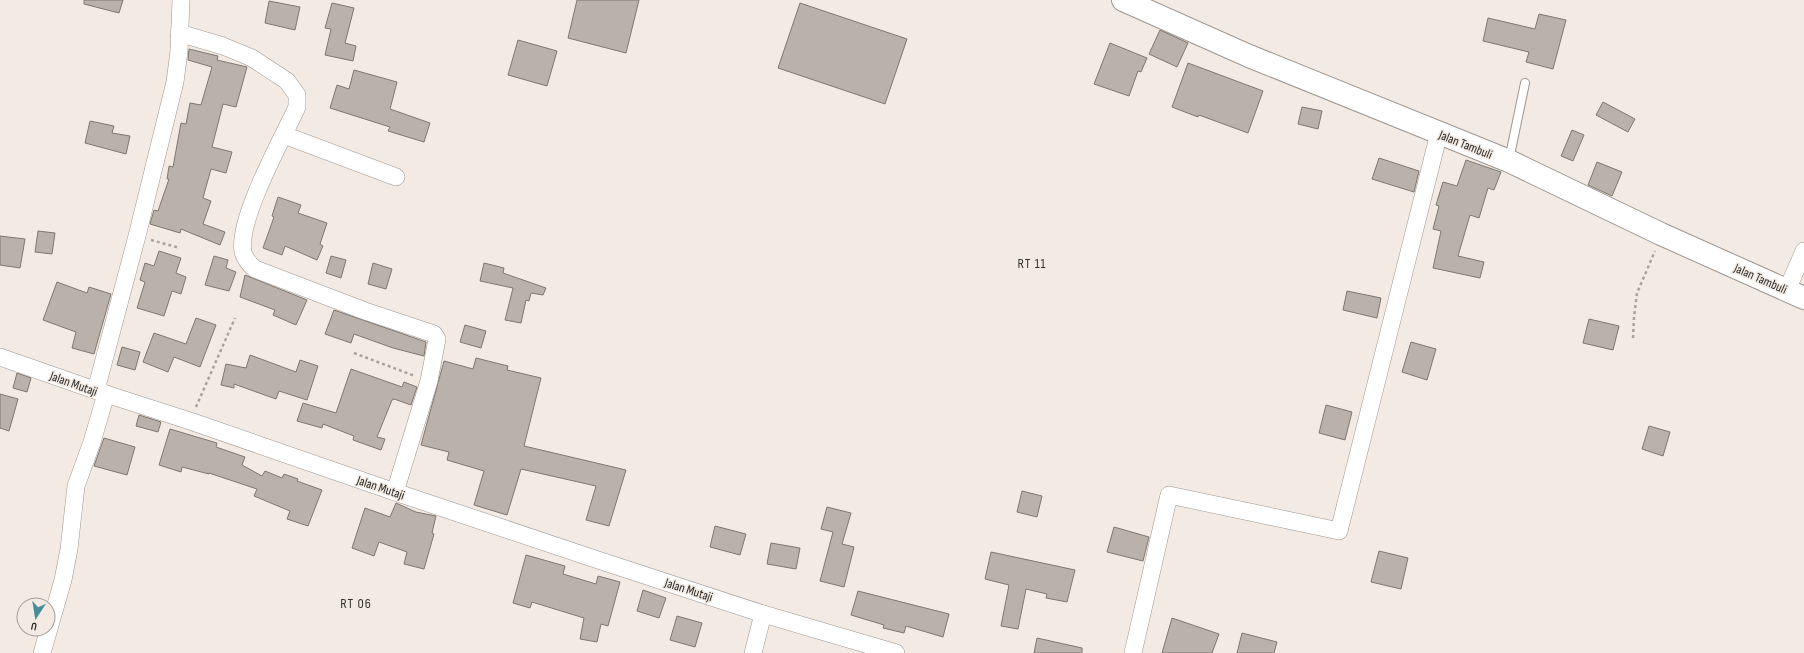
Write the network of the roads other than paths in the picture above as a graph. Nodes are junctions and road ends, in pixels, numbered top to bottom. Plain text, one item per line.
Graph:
1 (181, 0) edge
2 (1123, 0) edge
3 (179, 33) junction
4 (1525, 83) dead end
5 (1439, 133) junction
6 (284, 135) junction
7 (1509, 161) junction
8 (396, 177) dead end
9 (1804, 252) edge
10 (1796, 294) edge
11 (0, 357) edge
12 (101, 392) junction
13 (395, 492) junction
14 (763, 614) junction
15 (42, 653) edge
16 (752, 653) edge
17 (896, 653) edge
18 (1133, 653) edge

1 - 3 street
2 - 5 street, Jalan Tambuli
3 - 6 street
3 - 12 street
4 - 7 lane
5 - 7 street, Jalan Tambuli
5 - 18 street
6 - 8 street
6 - 13 street
7 - 10 street, Jalan Tambuli
9 - 10 street
11 - 12 street, Jalan Mutaji
12 - 13 street, Jalan Mutaji
12 - 15 street
13 - 14 street, Jalan Mutaji
14 - 16 street
14 - 17 street, Jalan Mutaji

